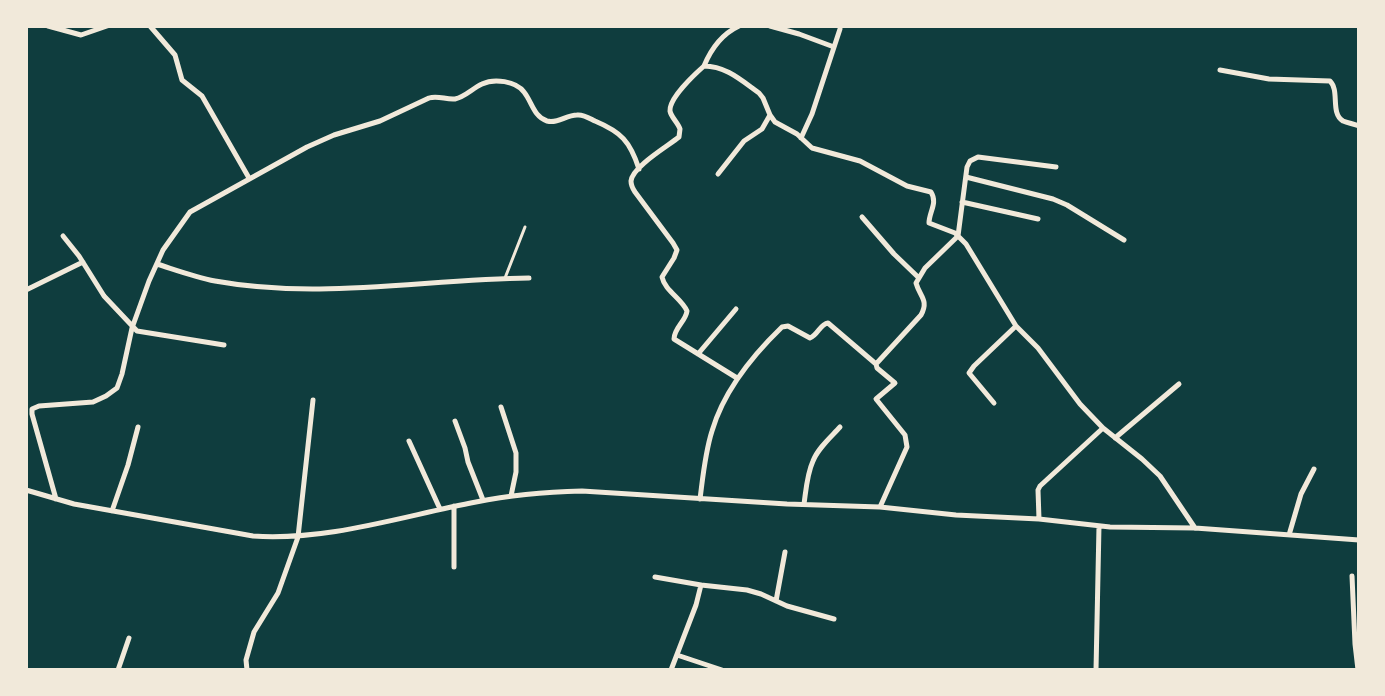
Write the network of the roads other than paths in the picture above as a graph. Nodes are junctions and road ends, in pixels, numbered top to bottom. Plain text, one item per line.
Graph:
1 (48, 26) edge
2 (107, 26) edge
3 (150, 26) edge
4 (739, 26) edge
5 (770, 26) edge
6 (840, 29) dead end
7 (834, 47) junction
8 (704, 66) junction
9 (1220, 70) dead end
10 (770, 115) junction
11 (1359, 126) edge
12 (801, 138) junction
13 (1056, 167) dead end
14 (639, 169) junction
15 (718, 174) dead end
16 (966, 177) junction
17 (249, 178) junction
18 (962, 202) junction
19 (862, 217) dead end
20 (1038, 219) dead end
21 (525, 227) dead end
22 (63, 236) dead end
23 (958, 236) junction
24 (1124, 240) dead end
25 (83, 262) junction
26 (157, 264) junction
27 (506, 278) junction
28 (529, 278) dead end
29 (919, 278) junction
30 (26, 290) edge
31 (736, 309) dead end
32 (1016, 326) junction
33 (132, 328) junction
34 (224, 344) dead end
35 (698, 354) junction
36 (876, 364) junction
37 (737, 378) junction
38 (1179, 384) dead end
39 (313, 400) dead end
40 (994, 402) dead end
41 (501, 407) dead end
42 (455, 421) dead end
43 (138, 427) dead end
44 (840, 427) dead end
45 (1103, 428) junction
46 (1115, 438) junction
47 (410, 440) dead end
48 (1314, 469) dead end
49 (26, 490) edge
50 (512, 496) junction
51 (56, 499) junction
52 (700, 499) junction
53 (483, 500) junction
54 (804, 504) junction
55 (454, 506) junction
56 (880, 507) junction
57 (440, 509) junction
58 (112, 511) junction
59 (1039, 518) junction
60 (1098, 526) junction
61 (1195, 528) junction
62 (1289, 535) junction
63 (298, 537) junction
64 (1359, 540) edge
65 (785, 552) dead end
66 (454, 567) dead end
67 (1352, 576) dead end
68 (655, 577) dead end
69 (701, 585) junction
70 (776, 601) junction
71 (834, 620) dead end
72 (129, 638) dead end
73 (677, 655) junction
74 (118, 670) edge
75 (247, 670) edge
76 (671, 670) edge
77 (722, 670) edge
78 (1096, 670) edge
79 (1358, 670) edge

1 - 2 street
3 - 17 street
4 - 8 street
5 - 7 street
6 - 7 street
7 - 12 street
8 - 10 street
8 - 14 street
9 - 11 street
10 - 12 street
10 - 15 street
12 - 23 street
13 - 16 street
14 - 17 street
14 - 35 street
16 - 18 street
16 - 24 street
17 - 26 street
18 - 20 street
18 - 23 street
19 - 29 street
21 - 27 lane
22 - 25 street
23 - 29 street
23 - 32 street
25 - 30 street
25 - 33 street
26 - 27 street
26 - 33 street
27 - 28 street
29 - 36 street
31 - 35 street
32 - 40 street
32 - 45 street
33 - 34 street
33 - 51 street
35 - 37 street
36 - 37 street
36 - 56 street
37 - 52 street
38 - 46 street
39 - 63 street
41 - 50 street
42 - 53 street
43 - 58 street
44 - 54 street
45 - 46 street
45 - 59 street
46 - 61 street
47 - 57 street
48 - 62 street
49 - 51 street
50 - 52 street
50 - 53 street
51 - 58 street
52 - 54 street
53 - 55 street
54 - 56 street
55 - 57 street
55 - 66 street
56 - 59 street
57 - 63 street
58 - 63 street
59 - 60 street
60 - 61 street
60 - 78 street
61 - 62 street
62 - 64 street
63 - 75 street
65 - 70 street
67 - 79 street
68 - 69 street
69 - 70 street
69 - 73 street
70 - 71 street
72 - 74 street
73 - 76 street
73 - 77 street

